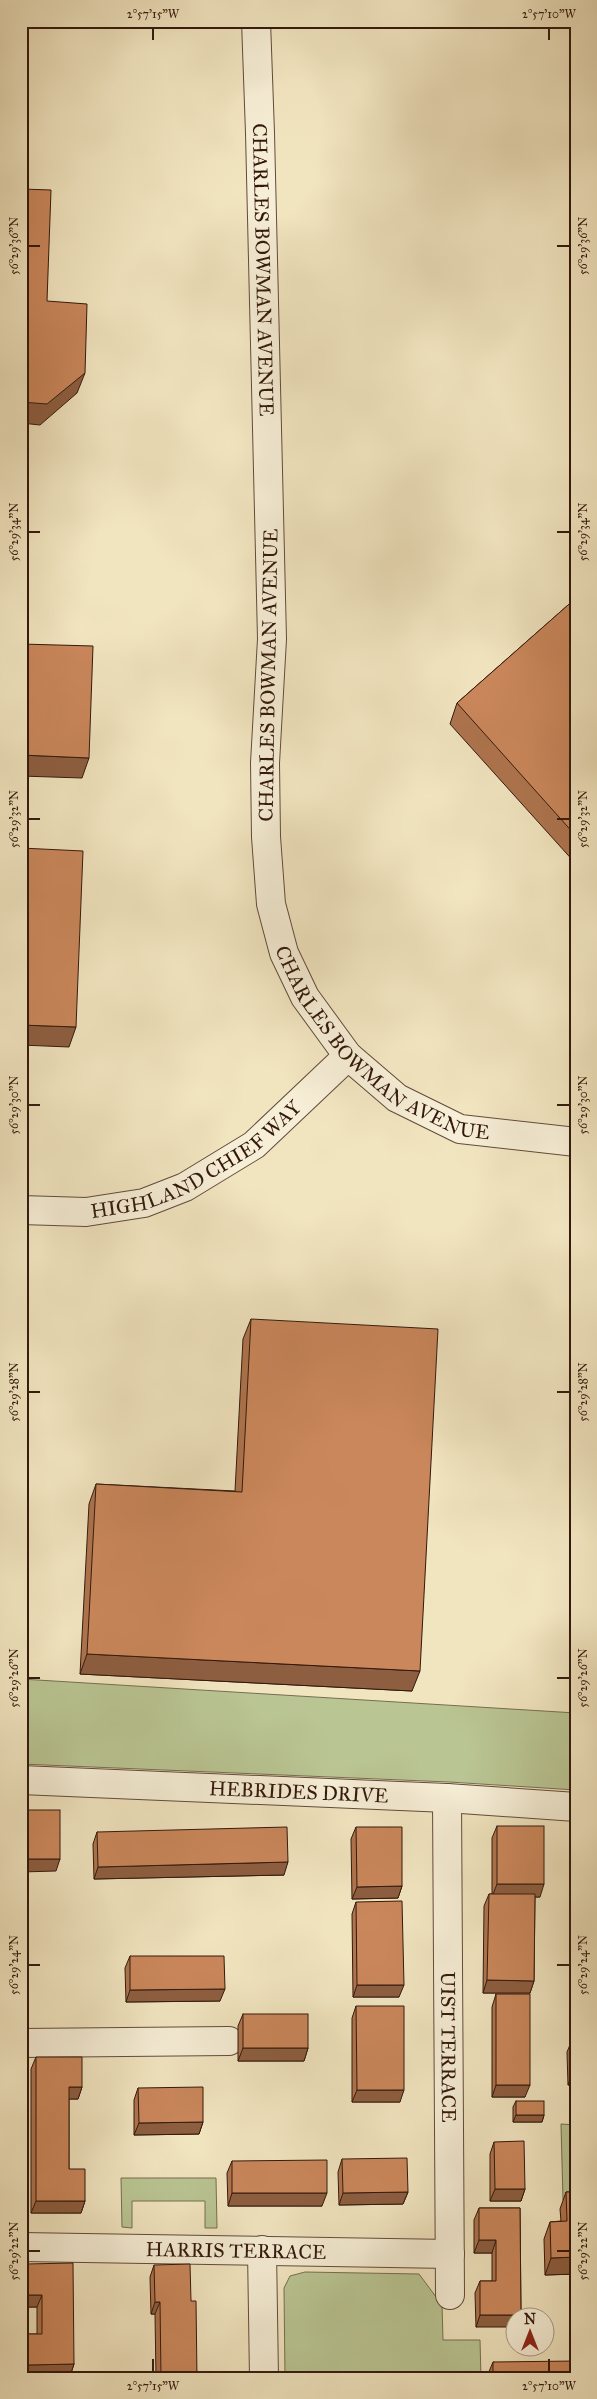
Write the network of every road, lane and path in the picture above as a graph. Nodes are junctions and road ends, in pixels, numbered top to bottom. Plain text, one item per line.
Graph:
1 (256, 21) edge
2 (348, 1056) junction
3 (576, 1142) edge
4 (21, 1210) edge
5 (21, 1780) edge
6 (447, 1798) junction
7 (576, 1806) edge
8 (228, 2041) dead end
9 (21, 2043) edge
10 (21, 2247) edge
11 (262, 2250) junction
12 (450, 2254) junction
13 (450, 2295) dead end
14 (264, 2378) edge

1 - 2 street, CHARLES BOWMAN AVENUE
2 - 3 street, CHARLES BOWMAN AVENUE
2 - 4 street, HIGHLAND CHIEF WAY
5 - 6 street, HEBRIDES DRIVE
6 - 7 street, HEBRIDES DRIVE
6 - 12 street, UIST TERRACE
8 - 9 street
10 - 11 street, HARRIS TERRACE
11 - 12 street, HARRIS TERRACE
11 - 14 street
12 - 13 street, UIST TERRACE

